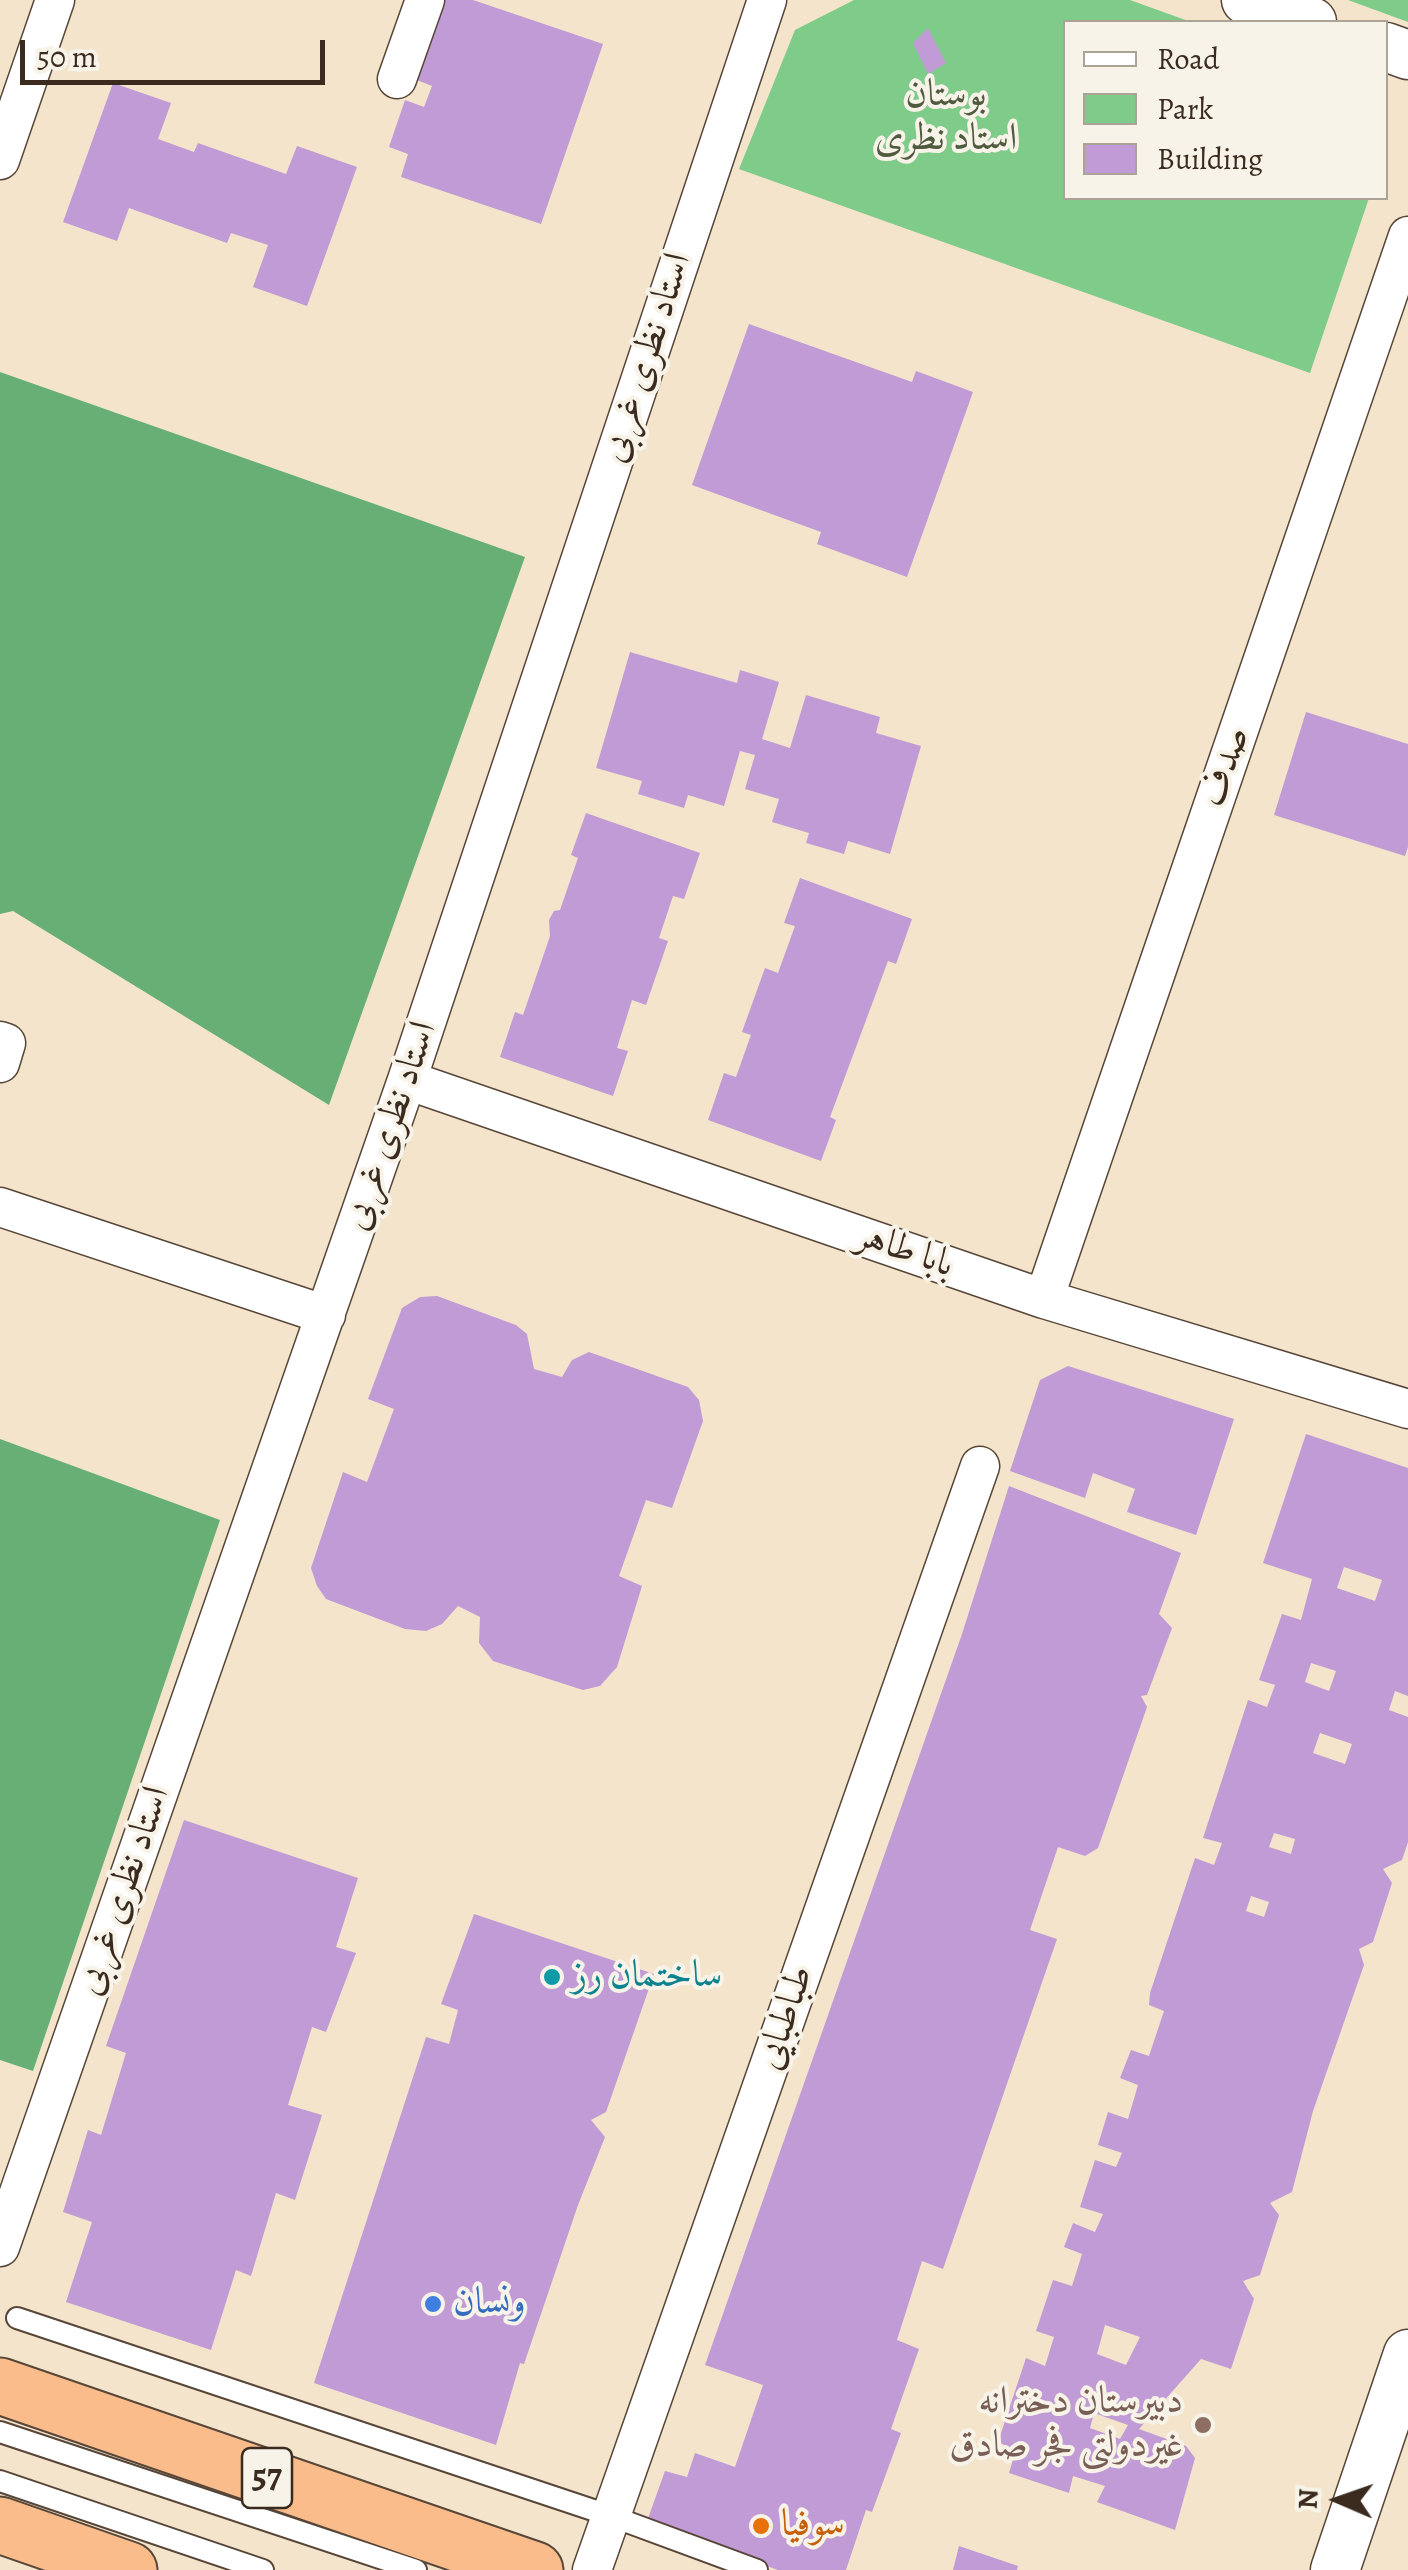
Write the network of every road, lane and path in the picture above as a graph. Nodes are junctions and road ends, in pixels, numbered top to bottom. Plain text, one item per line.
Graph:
1 (55, 0) edge
2 (424, 0) edge
3 (766, 0) edge
4 (1246, 0) edge
5 (1306, 20) edge
6 (397, 79) dead end
7 (0, 160) edge
8 (1408, 236) edge
9 (0, 1041) edge
10 (0, 1063) edge
11 (407, 1080) junction
12 (0, 1207) edge
13 (1044, 1299) junction
14 (326, 1314) junction
15 (1408, 1409) edge
16 (980, 1466) dead end
17 (0, 2247) edge
18 (17, 2318) dead end
19 (1408, 2354) edge
20 (0, 2386) edge
21 (0, 2432) edge
22 (0, 2482) edge
23 (610, 2516) junction
24 (0, 2525) edge
25 (129, 2570) edge
26 (262, 2570) edge
27 (416, 2570) edge
28 (534, 2570) edge
29 (592, 2570) edge
30 (757, 2570) edge
31 (1335, 2570) edge

1 - 7 street
2 - 6 street
3 - 11 street, استاد نظری غربی
4 - 5 street
8 - 13 street, صدف
9 - 10 street
11 - 13 street, بابا طاهر
11 - 14 street, استاد نظری غربی
12 - 14 street
13 - 15 street, بابا طاهر
14 - 17 street, استاد نظری غربی
16 - 23 street, طباطبایی
18 - 23 lane
19 - 31 street
20 - 28 highway, 57
21 - 27 lane
22 - 26 lane
23 - 29 street, طباطبایی
23 - 30 lane
24 - 25 highway

